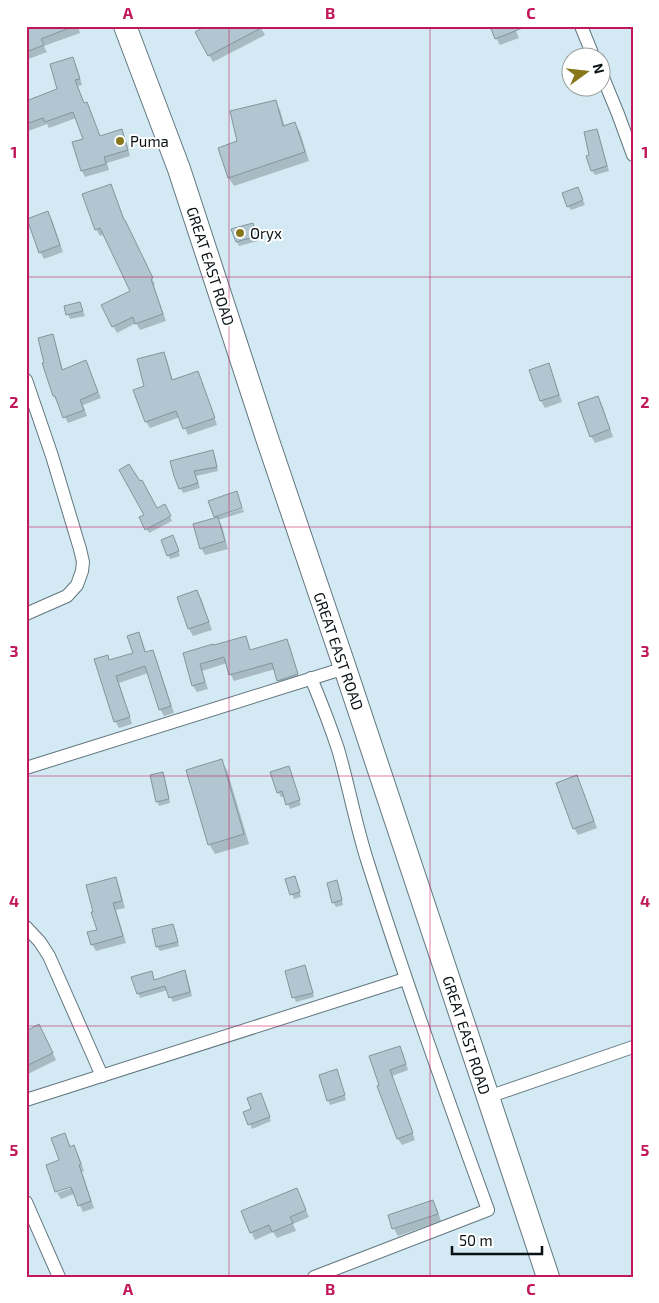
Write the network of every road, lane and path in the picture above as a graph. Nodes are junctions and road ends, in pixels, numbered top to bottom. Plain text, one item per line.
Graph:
1 (125, 26) edge
2 (581, 26) edge
3 (590, 48) edge
4 (611, 98) edge
5 (633, 156) edge
6 (26, 380) edge
7 (26, 614) edge
8 (345, 668) junction
9 (311, 678) junction
10 (26, 768) edge
11 (26, 927) edge
12 (405, 978) junction
13 (633, 1047) edge
14 (102, 1076) junction
15 (488, 1097) junction
16 (26, 1100) edge
17 (26, 1202) edge
18 (58, 1277) edge
19 (314, 1277) edge
20 (548, 1277) edge

1 - 8 highway, GREAT EAST ROAD
2 - 3 street
4 - 5 street
6 - 7 street
8 - 9 street
8 - 15 highway, GREAT EAST ROAD
9 - 10 street
9 - 12 street
11 - 14 street
12 - 14 street
12 - 19 street
13 - 15 street
14 - 16 street
15 - 20 highway, GREAT EAST ROAD
17 - 18 street

